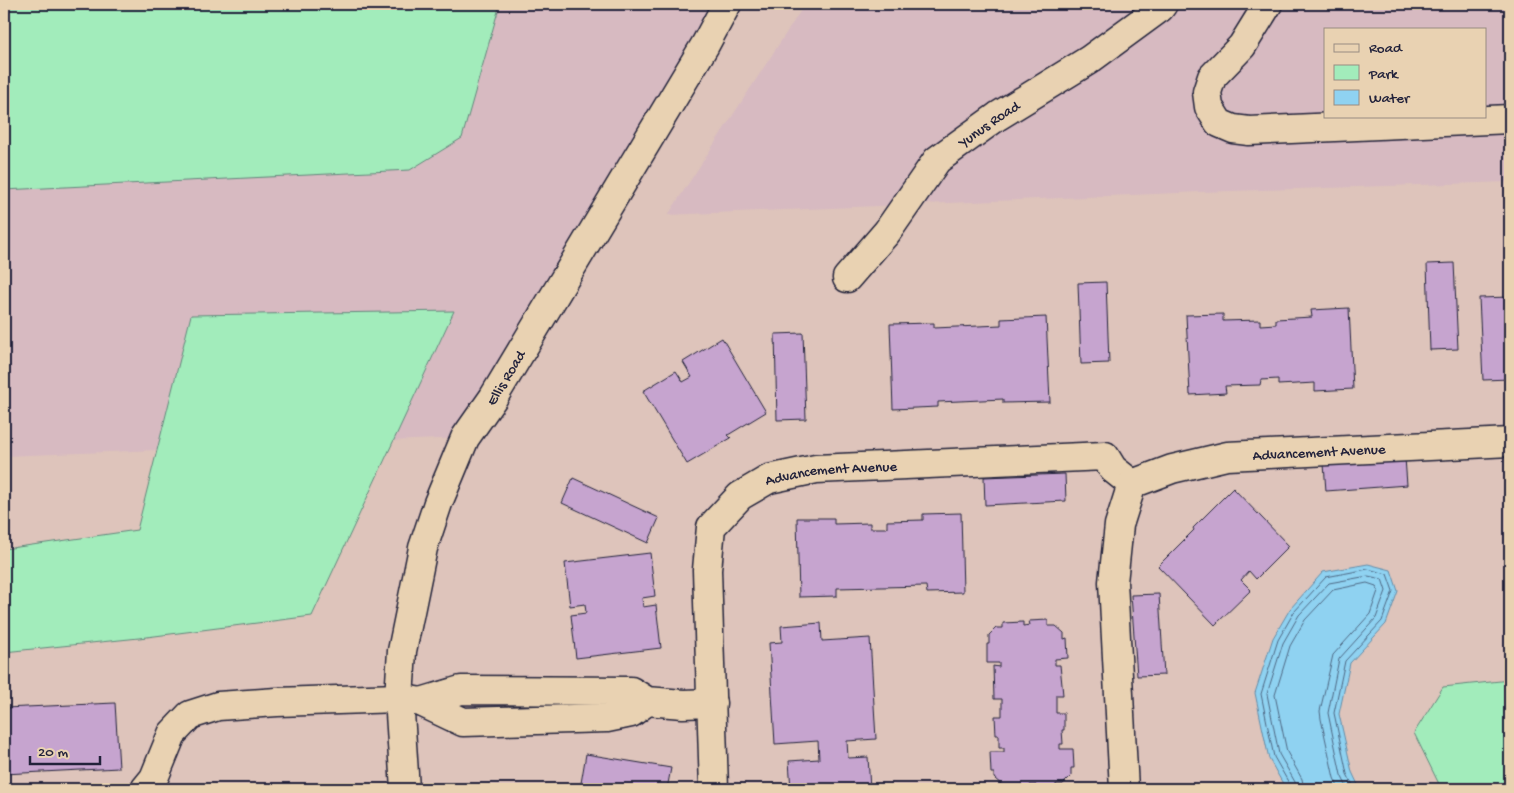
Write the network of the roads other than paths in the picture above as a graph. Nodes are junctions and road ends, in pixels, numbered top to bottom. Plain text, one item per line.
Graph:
1 (727, 4) edge
2 (1163, 4) edge
3 (1268, 4) edge
4 (1510, 119) edge
5 (847, 278) dead end
6 (1510, 442) edge
7 (1132, 484) junction
8 (589, 691) junction
9 (410, 700) junction
10 (647, 701) junction
11 (712, 703) junction
12 (589, 718) junction
13 (145, 789) edge
14 (405, 789) edge
15 (714, 789) edge
16 (1124, 789) edge

1 - 9 street, Ellis Road
2 - 5 street, Yunus Road
3 - 4 street
6 - 7 street, Advancement Avenue
7 - 11 street, Advancement Avenue
7 - 16 street
8 - 9 street
8 - 10 street
8 - 12 street
9 - 12 street
9 - 13 street
9 - 14 street, Ellis Road
10 - 11 street
10 - 12 street
11 - 15 street, Advancement Avenue

